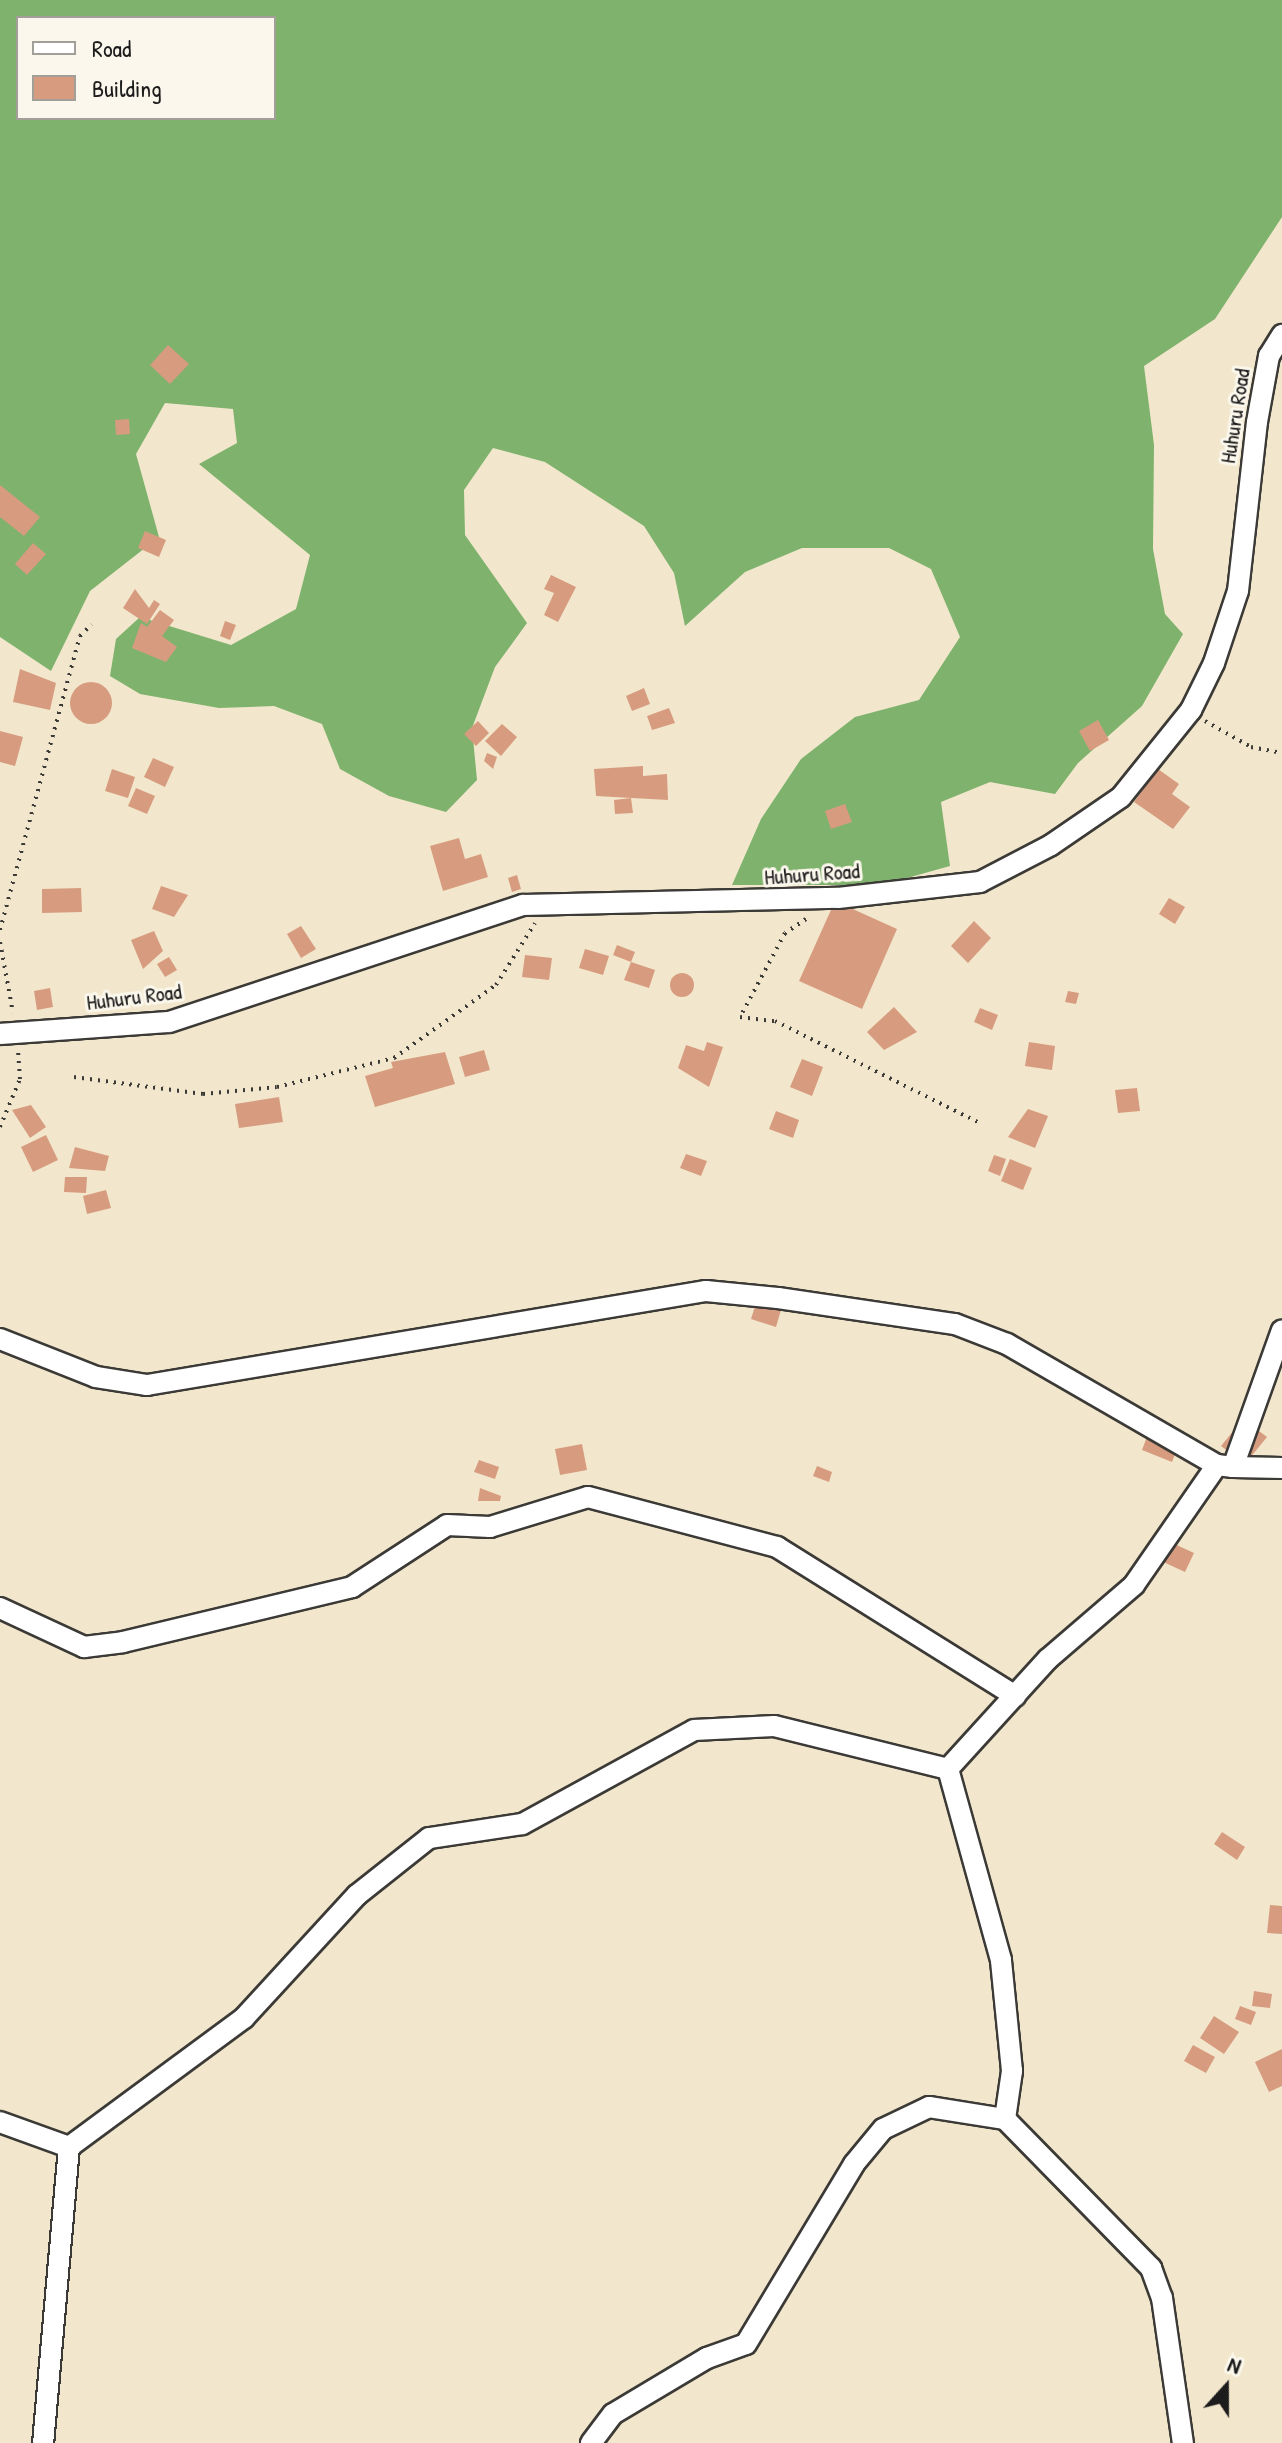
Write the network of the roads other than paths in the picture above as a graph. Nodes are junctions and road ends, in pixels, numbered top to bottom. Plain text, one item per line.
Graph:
1 (1282, 335) edge
2 (8, 1033) edge
3 (1282, 1330) edge
4 (0, 1339) edge
5 (1225, 1466) junction
6 (1282, 1468) edge
7 (0, 1608) edge
8 (1015, 1696) junction
9 (948, 1769) junction
10 (1005, 2119) junction
11 (0, 2122) edge
12 (69, 2147) junction
13 (43, 2443) edge
14 (591, 2443) edge
15 (1183, 2443) edge

1 - 2 street, Huhuru Road
3 - 5 street
4 - 5 street
5 - 6 street
5 - 8 street
7 - 8 street
8 - 9 street
9 - 10 street
9 - 12 street
10 - 14 street
10 - 15 street
11 - 12 street
12 - 13 street

